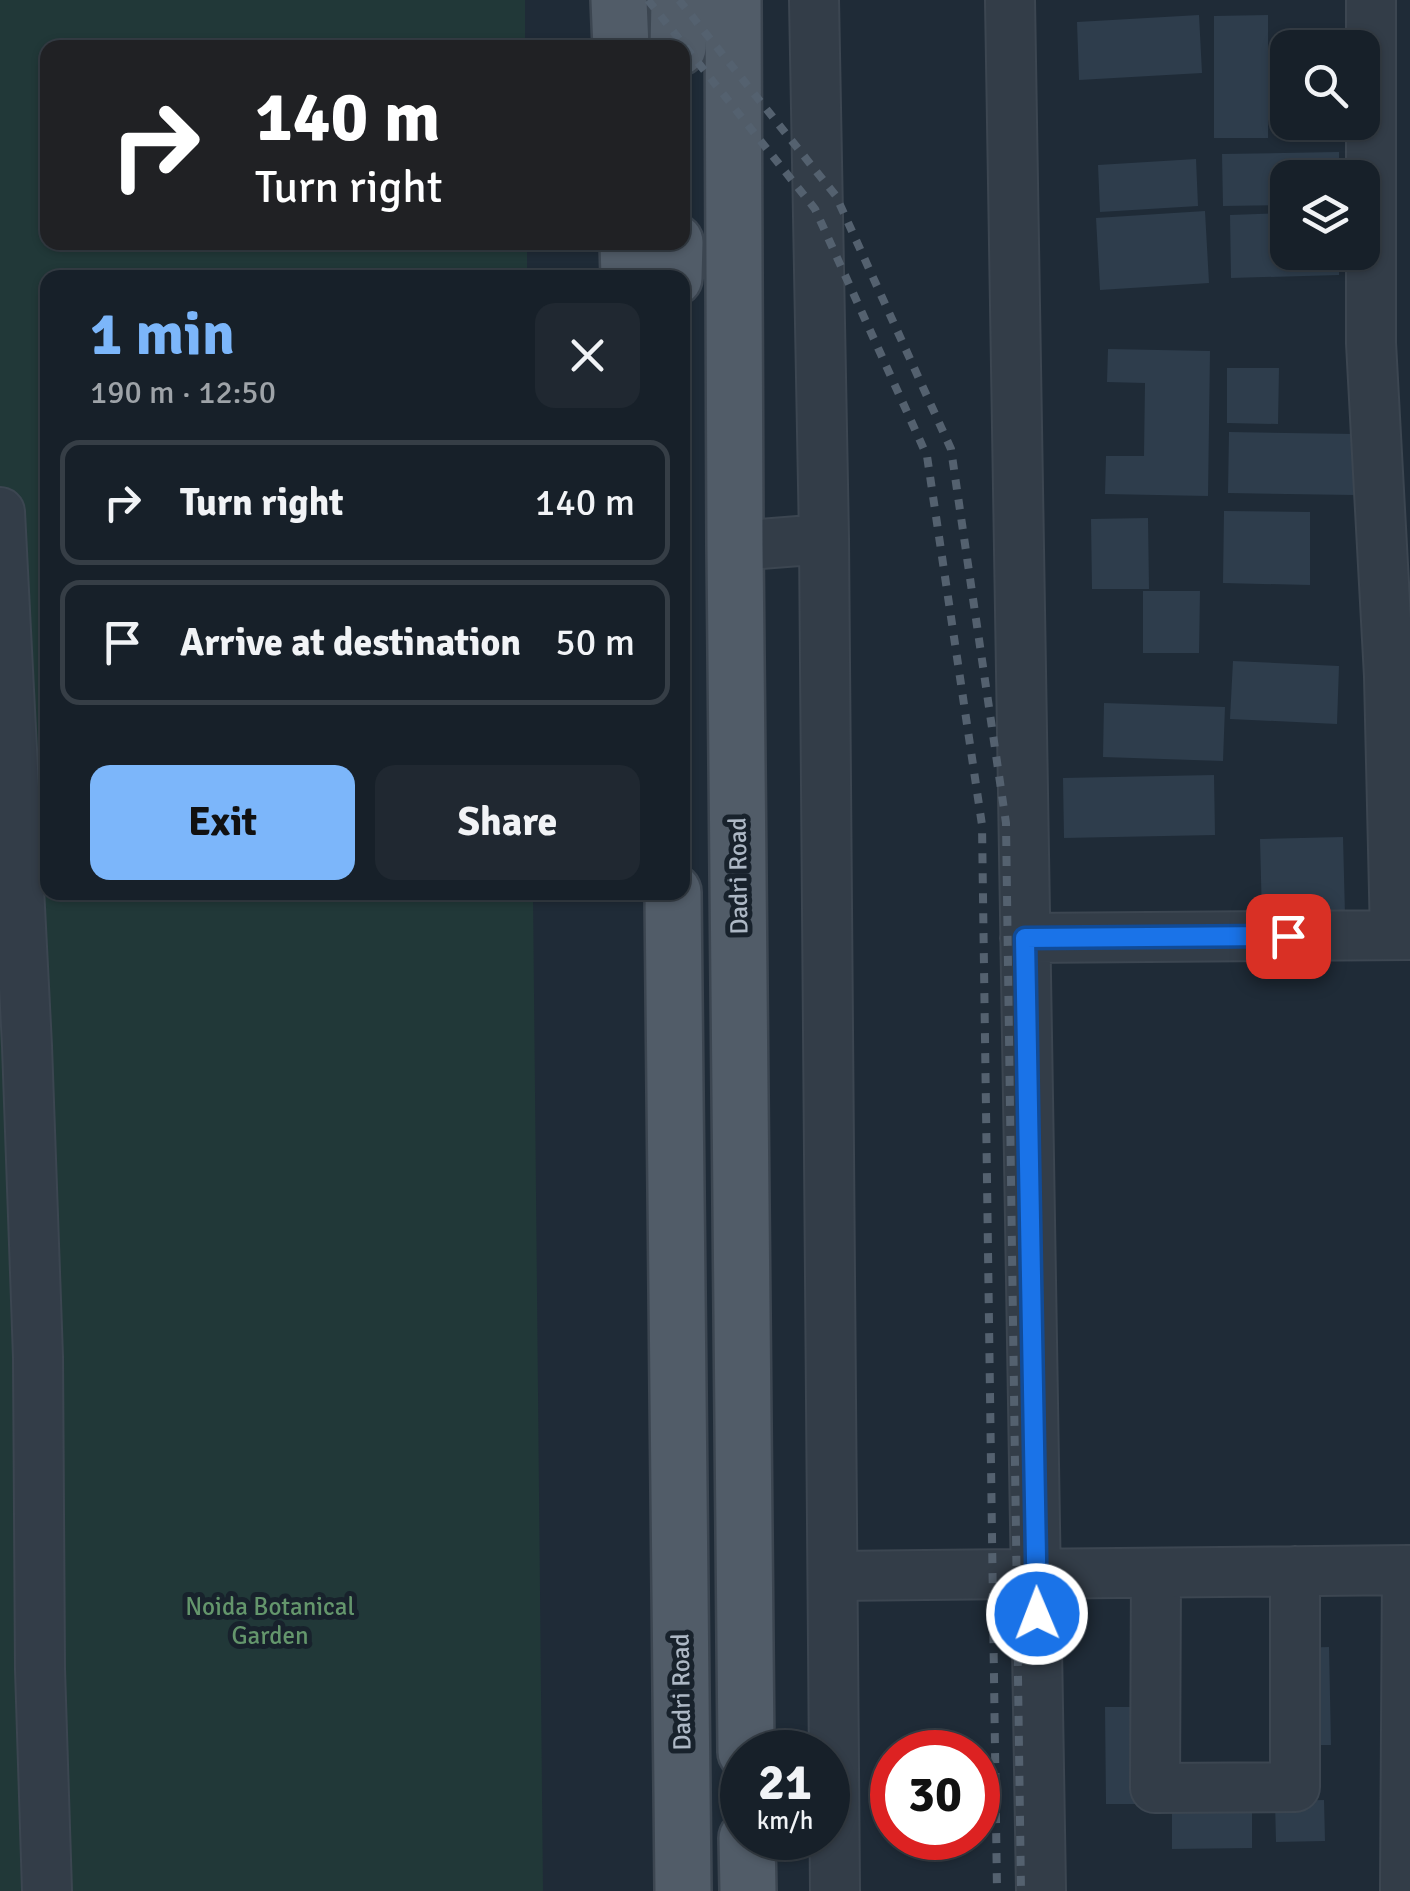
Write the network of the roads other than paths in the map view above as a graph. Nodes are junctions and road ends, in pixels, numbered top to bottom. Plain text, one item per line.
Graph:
1 (619, 0) edge
2 (678, 0) edge
3 (814, 0) edge
4 (1010, 0) edge
5 (1371, 0) edge
6 (737, 4) edge
7 (621, 40) edge
8 (678, 40) edge
9 (1390, 343) edge
10 (0, 512) edge
11 (824, 539) junction
12 (735, 546) junction
13 (1400, 676) edge
14 (5, 752) edge
15 (674, 900) edge
16 (1403, 935) edge
17 (1025, 938) junction
18 (1409, 1570) edge
19 (1295, 1572) junction
20 (1156, 1573) junction
21 (1036, 1574) junction
22 (833, 1576) junction
23 (21, 1718) edge
24 (746, 1730) edge
25 (747, 1860) edge
26 (47, 1891) edge
27 (683, 1891) edge
28 (748, 1891) edge
29 (835, 1891) edge
30 (1041, 1891) edge
31 (1405, 1891) edge

1 - 7 main road
2 - 8 main road
3 - 11 street
4 - 17 street
5 - 9 street
6 - 12 main road, Dadri Road
9 - 13 street
10 - 14 street
11 - 12 street
11 - 22 street
12 - 24 main road, Dadri Road
13 - 16 street
14 - 23 street
15 - 27 main road, Dadri Road
16 - 17 street
17 - 21 street
18 - 19 street
18 - 31 street
19 - 20 street
19 - 20 street
20 - 21 street
21 - 22 street
21 - 30 street
22 - 29 street
23 - 26 street
25 - 28 main road

